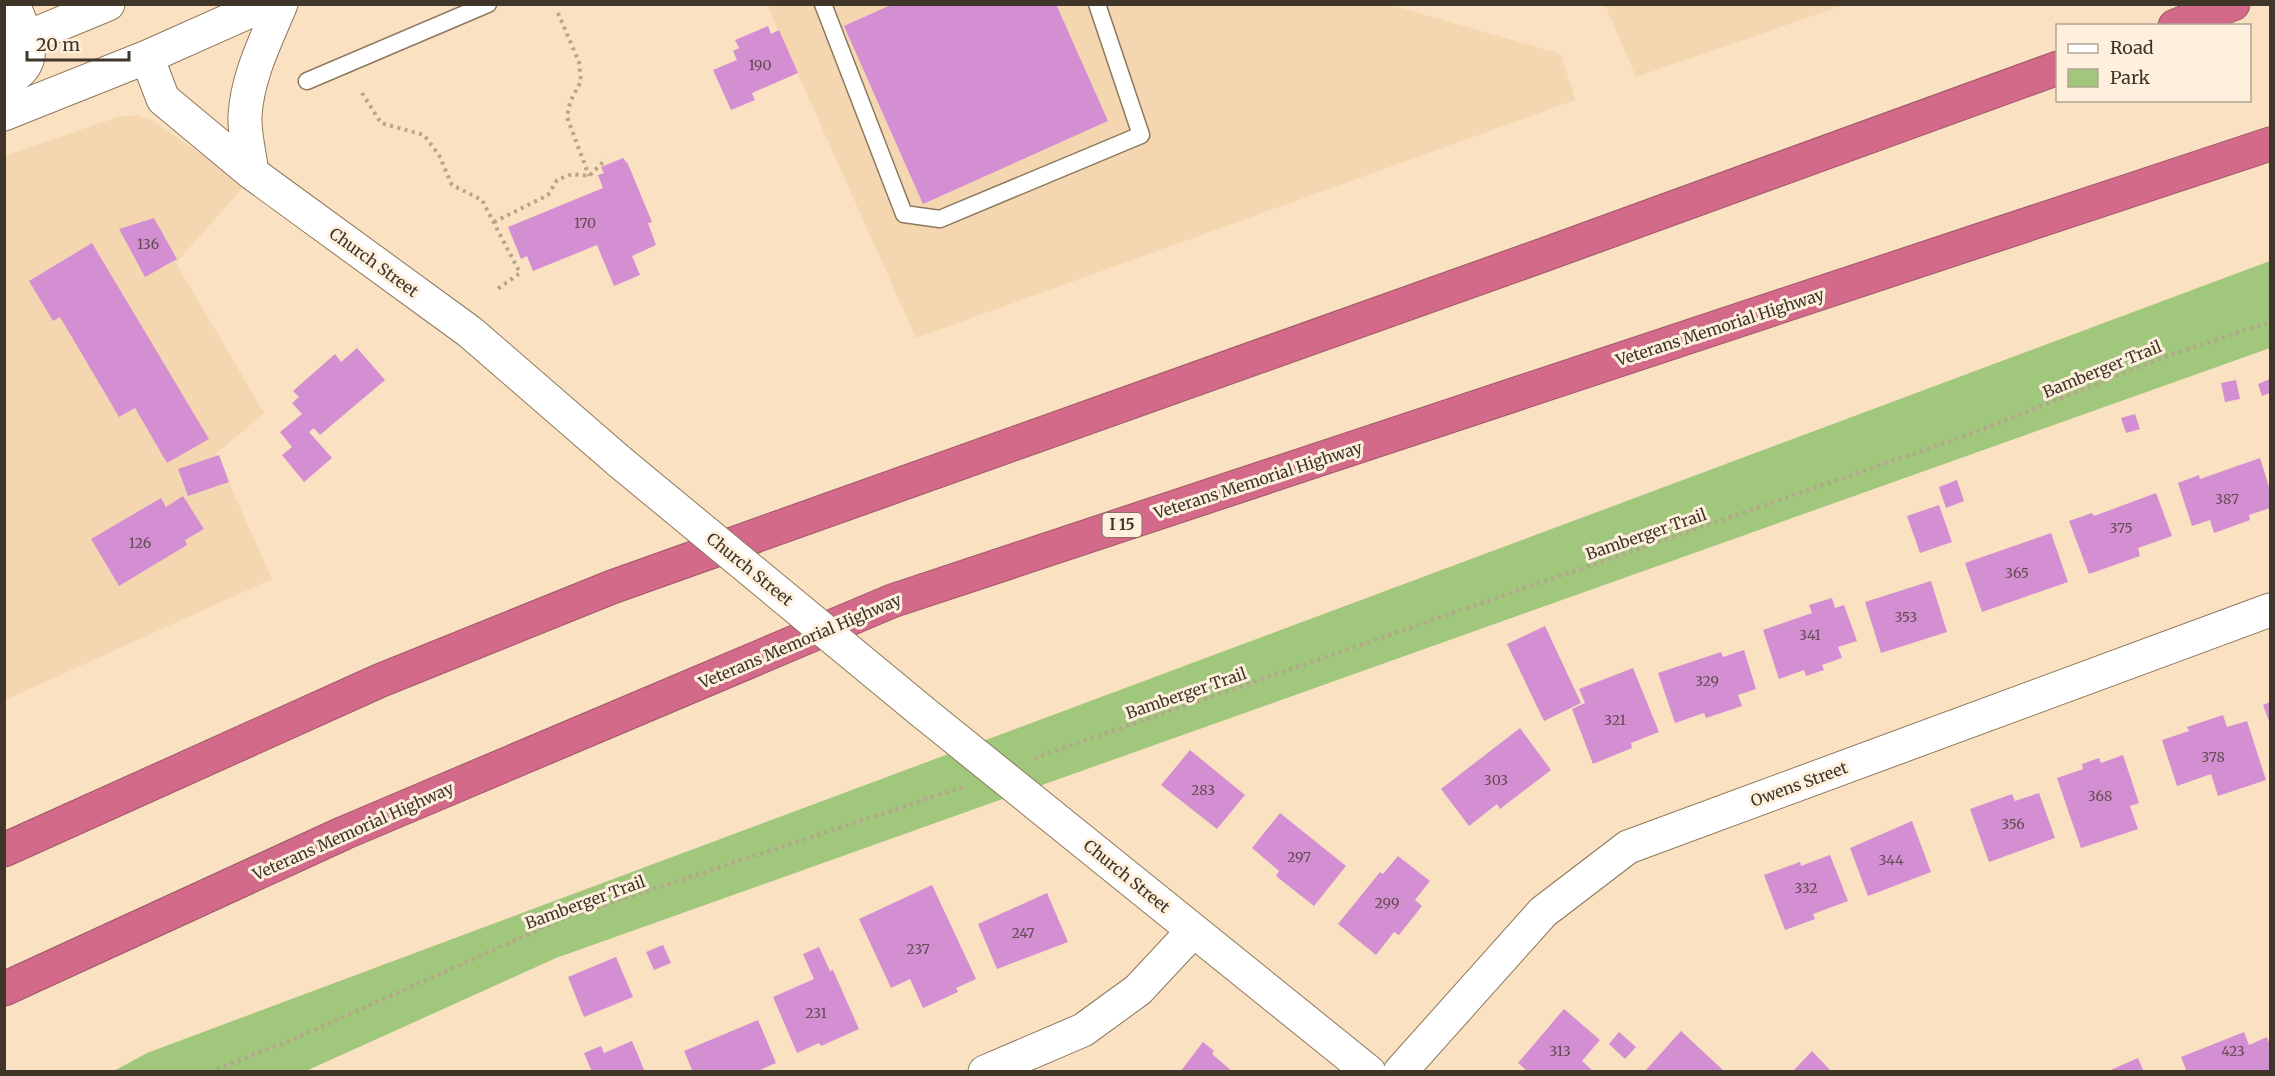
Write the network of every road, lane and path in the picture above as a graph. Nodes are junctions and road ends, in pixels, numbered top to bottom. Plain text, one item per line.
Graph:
1 (13, 4) edge
2 (108, 4) edge
3 (266, 4) edge
4 (281, 4) edge
5 (488, 4) edge
6 (823, 4) edge
7 (1097, 4) edge
8 (2233, 4) edge
9 (558, 13) dead end
10 (2180, 24) edge
11 (16, 43) edge
12 (147, 57) junction
13 (2056, 69) edge
14 (4, 80) edge
15 (307, 81) dead end
16 (362, 93) dead end
17 (4, 114) edge
18 (2271, 144) edge
19 (606, 159) dead end
20 (252, 173) junction
21 (589, 176) junction
22 (494, 222) junction
23 (496, 290) dead end
24 (2271, 322) edge
25 (2271, 610) edge
26 (1026, 762) dead end
27 (968, 786) dead end
28 (4, 850) edge
29 (1193, 931) junction
30 (4, 988) edge
31 (210, 1071) edge
32 (985, 1071) edge
33 (1369, 1071) edge
34 (1400, 1071) edge

1 - 11 street
2 - 11 street
3 - 12 street
4 - 20 street
5 - 15 lane
6 - 7 lane
8 - 10 highway
9 - 21 path
11 - 14 street
12 - 17 street
12 - 20 street, Church Street
13 - 28 highway
16 - 22 path
18 - 30 highway, Veterans Memorial Highway / I 15
19 - 21 path
20 - 29 street, Church Street, bridge
21 - 22 path
22 - 23 path
24 - 26 path, Bamberger Trail
25 - 34 street, Owens Street
27 - 31 path, Bamberger Trail
29 - 32 street
29 - 33 street, Church Street

